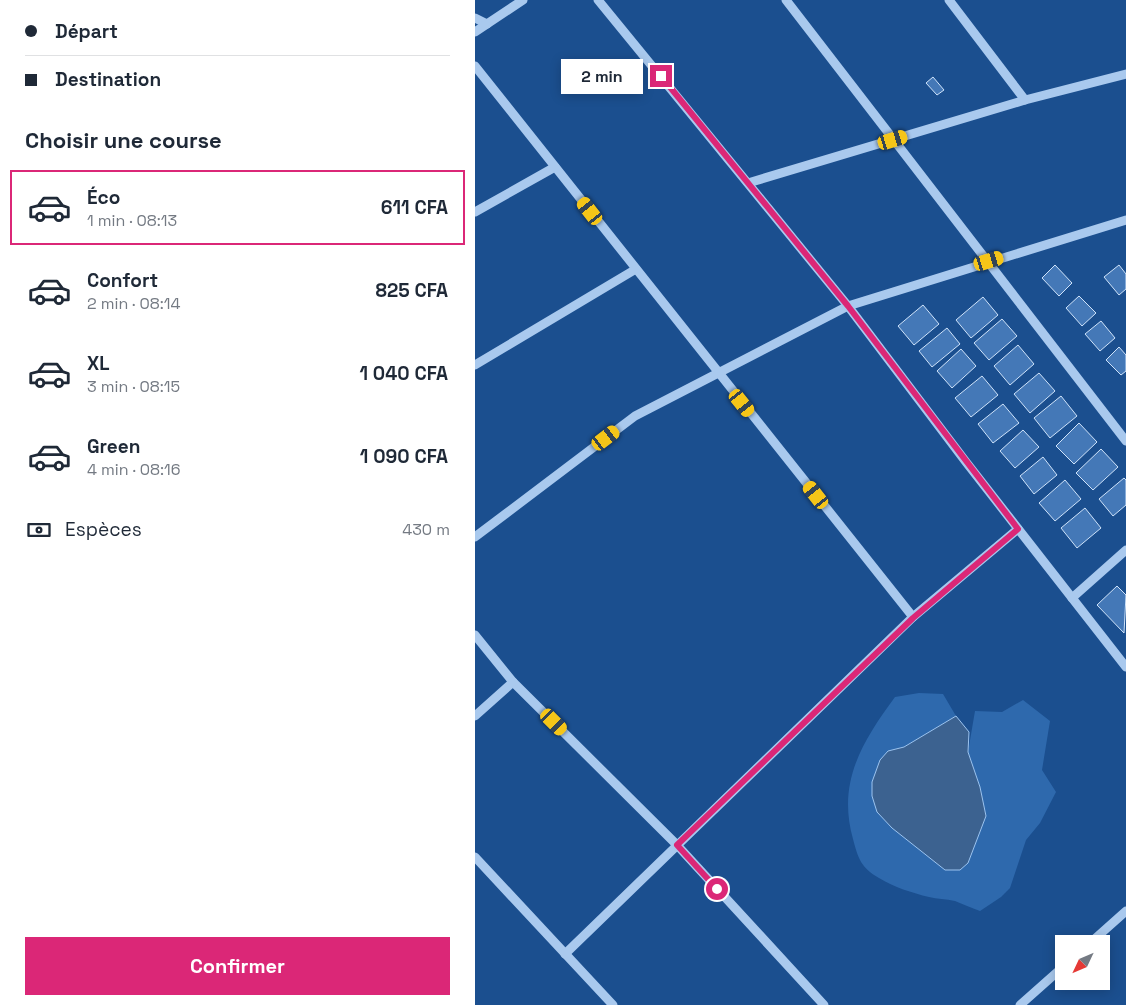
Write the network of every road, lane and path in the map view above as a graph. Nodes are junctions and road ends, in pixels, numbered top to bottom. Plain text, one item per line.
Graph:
1 (523, 0) edge
2 (598, 0) edge
3 (786, 0) edge
4 (949, 0) edge
5 (475, 18) edge
6 (487, 24) junction
7 (475, 32) edge
8 (475, 66) edge
9 (1126, 74) edge
10 (1025, 100) junction
11 (893, 140) junction
12 (555, 167) junction
13 (748, 183) junction
14 (475, 212) edge
15 (1126, 220) edge
16 (989, 261) junction
17 (636, 269) junction
18 (848, 306) junction
19 (475, 365) edge
20 (718, 372) junction
21 (1126, 441) edge
22 (1018, 529) junction
23 (475, 537) edge
24 (1126, 550) edge
25 (1073, 598) junction
26 (913, 618) junction
27 (475, 635) edge
28 (1126, 667) edge
29 (513, 682) junction
30 (475, 716) edge
31 (677, 845) junction
32 (475, 857) edge
33 (1126, 911) edge
34 (1099, 935) edge
35 (565, 954) junction
36 (1055, 974) edge
37 (613, 1005) edge
38 (825, 1005) edge
39 (1020, 1005) edge

1 - 6 street
2 - 13 street
3 - 11 street
4 - 10 street
5 - 6 street
6 - 7 street
8 - 12 street
9 - 10 street
10 - 11 street
11 - 13 street
11 - 16 street
12 - 14 street
12 - 17 street
13 - 18 street
15 - 16 street
16 - 18 street
16 - 21 street
17 - 19 street
17 - 20 street
18 - 20 street
18 - 22 street
20 - 23 street
20 - 26 street
22 - 25 street
22 - 26 street
24 - 25 street
25 - 28 street
26 - 31 street
27 - 29 street
29 - 30 street
29 - 31 street
31 - 35 street
31 - 38 street
32 - 35 street
33 - 34 street
35 - 37 street
36 - 39 street

